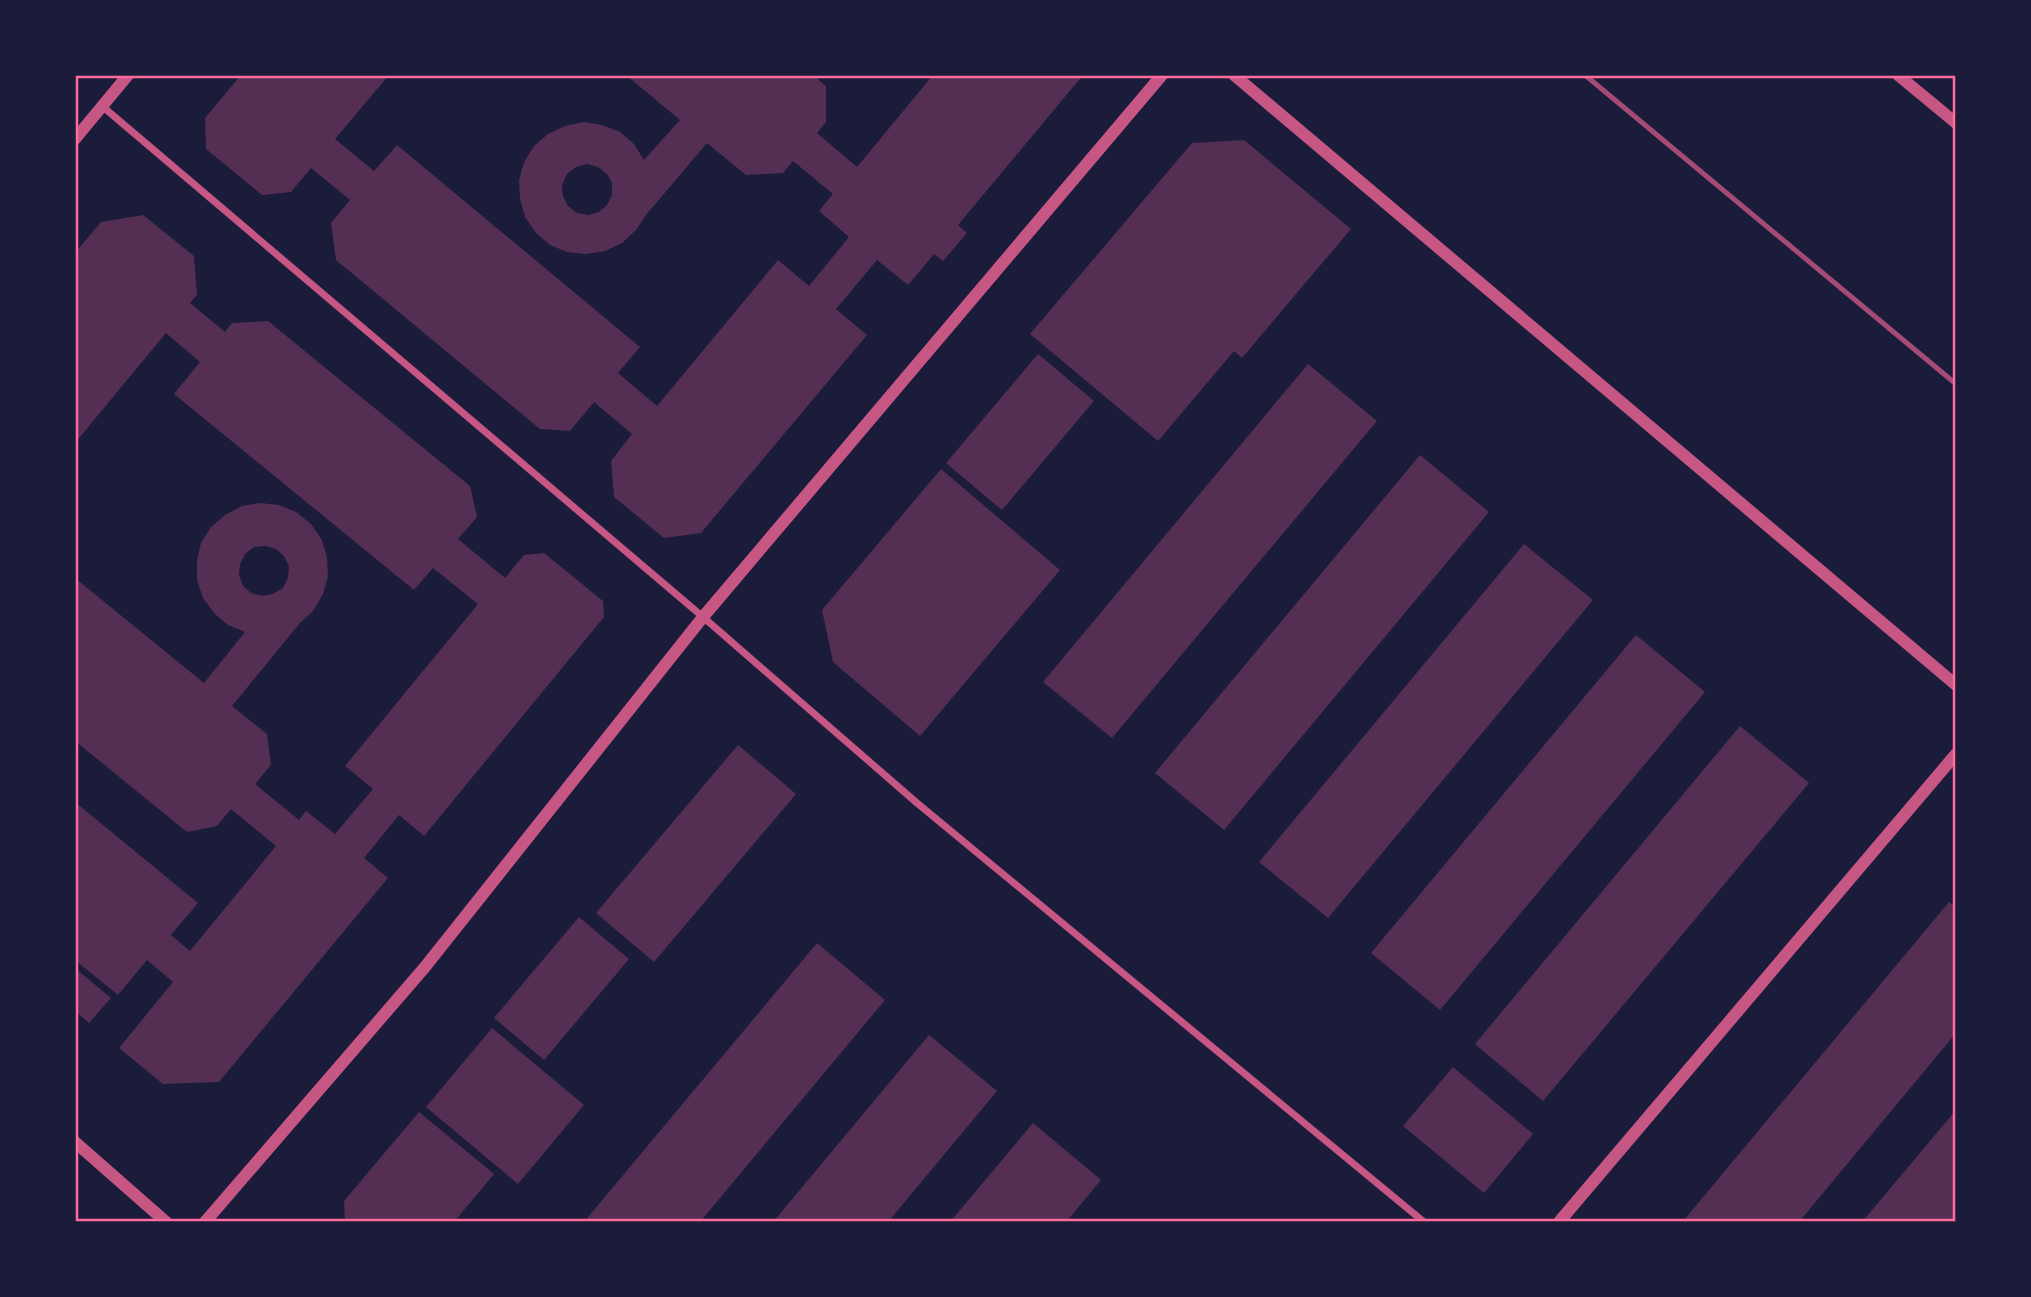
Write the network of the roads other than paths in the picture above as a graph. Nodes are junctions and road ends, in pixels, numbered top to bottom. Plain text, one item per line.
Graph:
1 (128, 75) edge
2 (1162, 75) edge
3 (1234, 75) edge
4 (1898, 75) edge
5 (102, 106) junction
6 (1956, 123) edge
7 (75, 139) edge
8 (703, 617) junction
9 (1956, 685) edge
10 (1956, 754) edge
11 (75, 1142) edge
12 (166, 1222) edge
13 (205, 1222) edge
14 (1424, 1222) edge
15 (1559, 1222) edge

1 - 5 street
2 - 8 street
3 - 9 street
4 - 6 street
5 - 7 street
5 - 8 street
8 - 13 street
8 - 14 street
10 - 15 street
11 - 12 street

